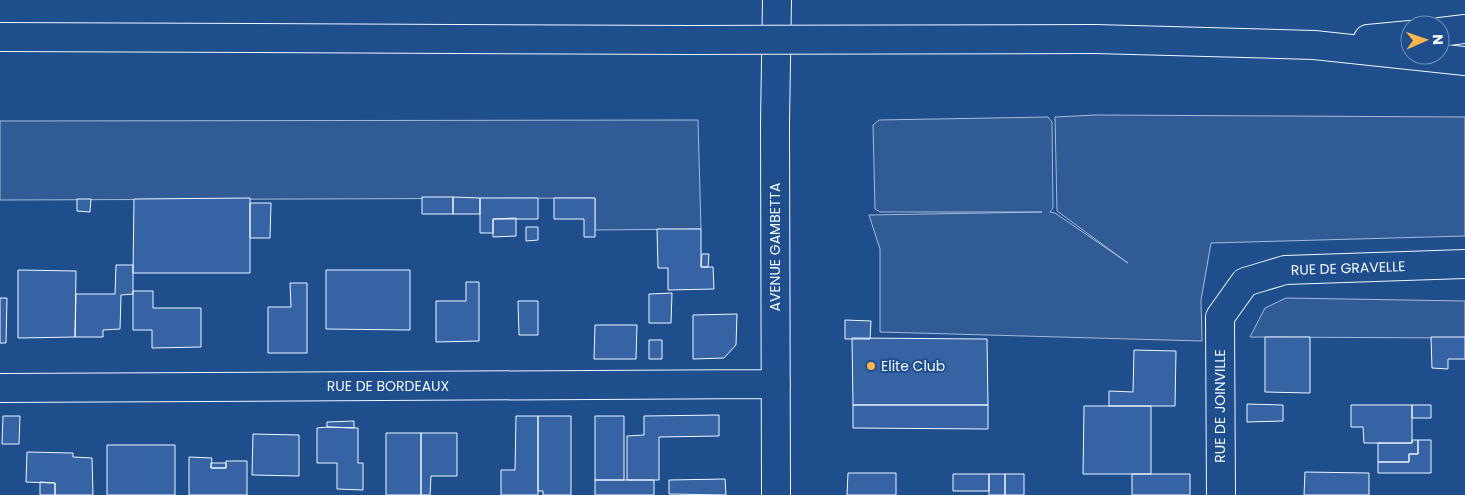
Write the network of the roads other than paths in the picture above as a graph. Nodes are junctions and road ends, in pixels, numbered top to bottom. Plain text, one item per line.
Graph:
1 (777, 0) edge
2 (1465, 29) edge
3 (1450, 31) edge
4 (1400, 36) edge
5 (0, 37) edge
6 (1314, 45) junction
7 (1465, 61) edge
8 (1465, 264) edge
9 (1220, 317) joint
10 (776, 384) junction
11 (0, 388) edge
12 (776, 495) edge
13 (1221, 495) edge

1 - 10 main road, AVENUE GAMBETTA
2 - 3 main road
4 - 6 main road
5 - 6 main road, bridge
6 - 7 main road
8 - 9 main road, RUE DE GRAVELLE
9 - 13 main road, RUE DE JOINVILLE
10 - 11 main road, RUE DE BORDEAUX
10 - 12 main road, AVENUE GAMBETTA

